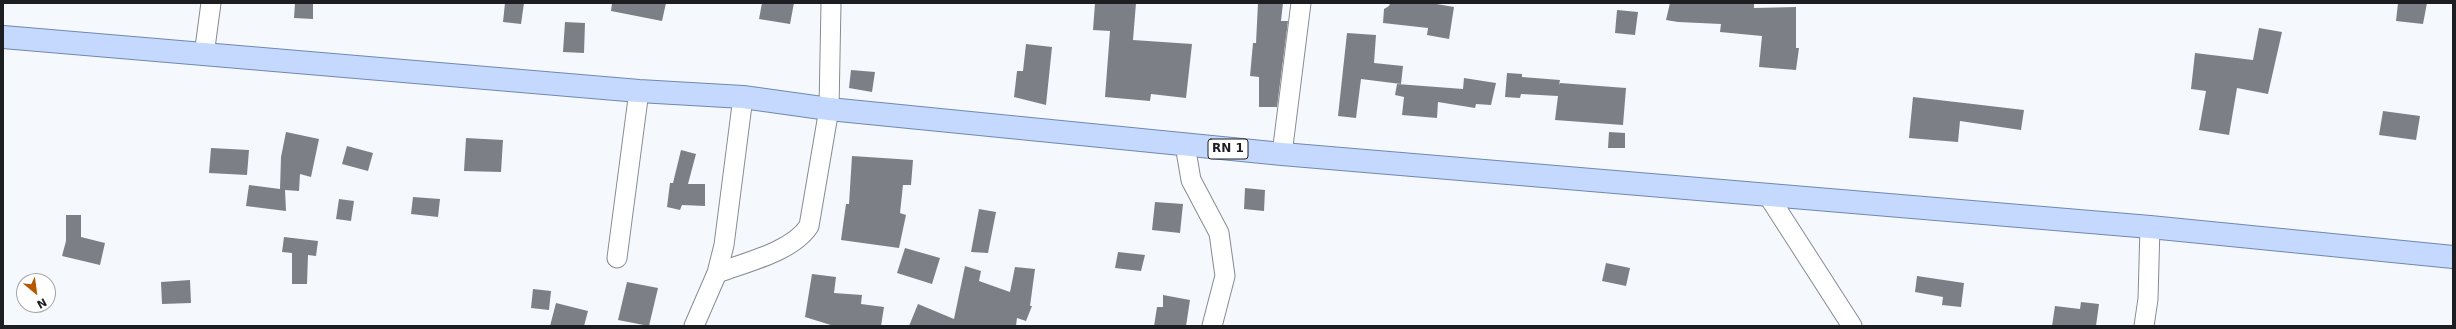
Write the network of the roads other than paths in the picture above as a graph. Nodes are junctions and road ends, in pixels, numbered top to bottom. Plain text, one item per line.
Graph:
1 (212, 3) edge
2 (831, 3) edge
3 (1301, 3) edge
4 (3, 37) edge
5 (204, 55) junction
6 (639, 91) junction
7 (743, 97) junction
8 (830, 108) junction
9 (1185, 145) junction
10 (1282, 154) junction
11 (1769, 197) junction
12 (2150, 227) junction
13 (2453, 257) edge
14 (617, 258) dead end
15 (717, 273) junction
16 (694, 326) edge
17 (1212, 326) edge
18 (1852, 326) edge
19 (2144, 326) edge

1 - 5 street
2 - 8 street
3 - 10 street
4 - 5 main road, RN 1
5 - 6 main road, RN 1
6 - 7 main road, RN 1
6 - 14 street
7 - 8 main road, RN 1
7 - 15 street
8 - 9 main road, RN 1
8 - 15 street
9 - 10 main road, RN 1
9 - 17 street
10 - 11 main road, RN 1
11 - 12 main road, RN 1
11 - 18 street
12 - 13 main road, RN 1
12 - 19 street
15 - 16 street

